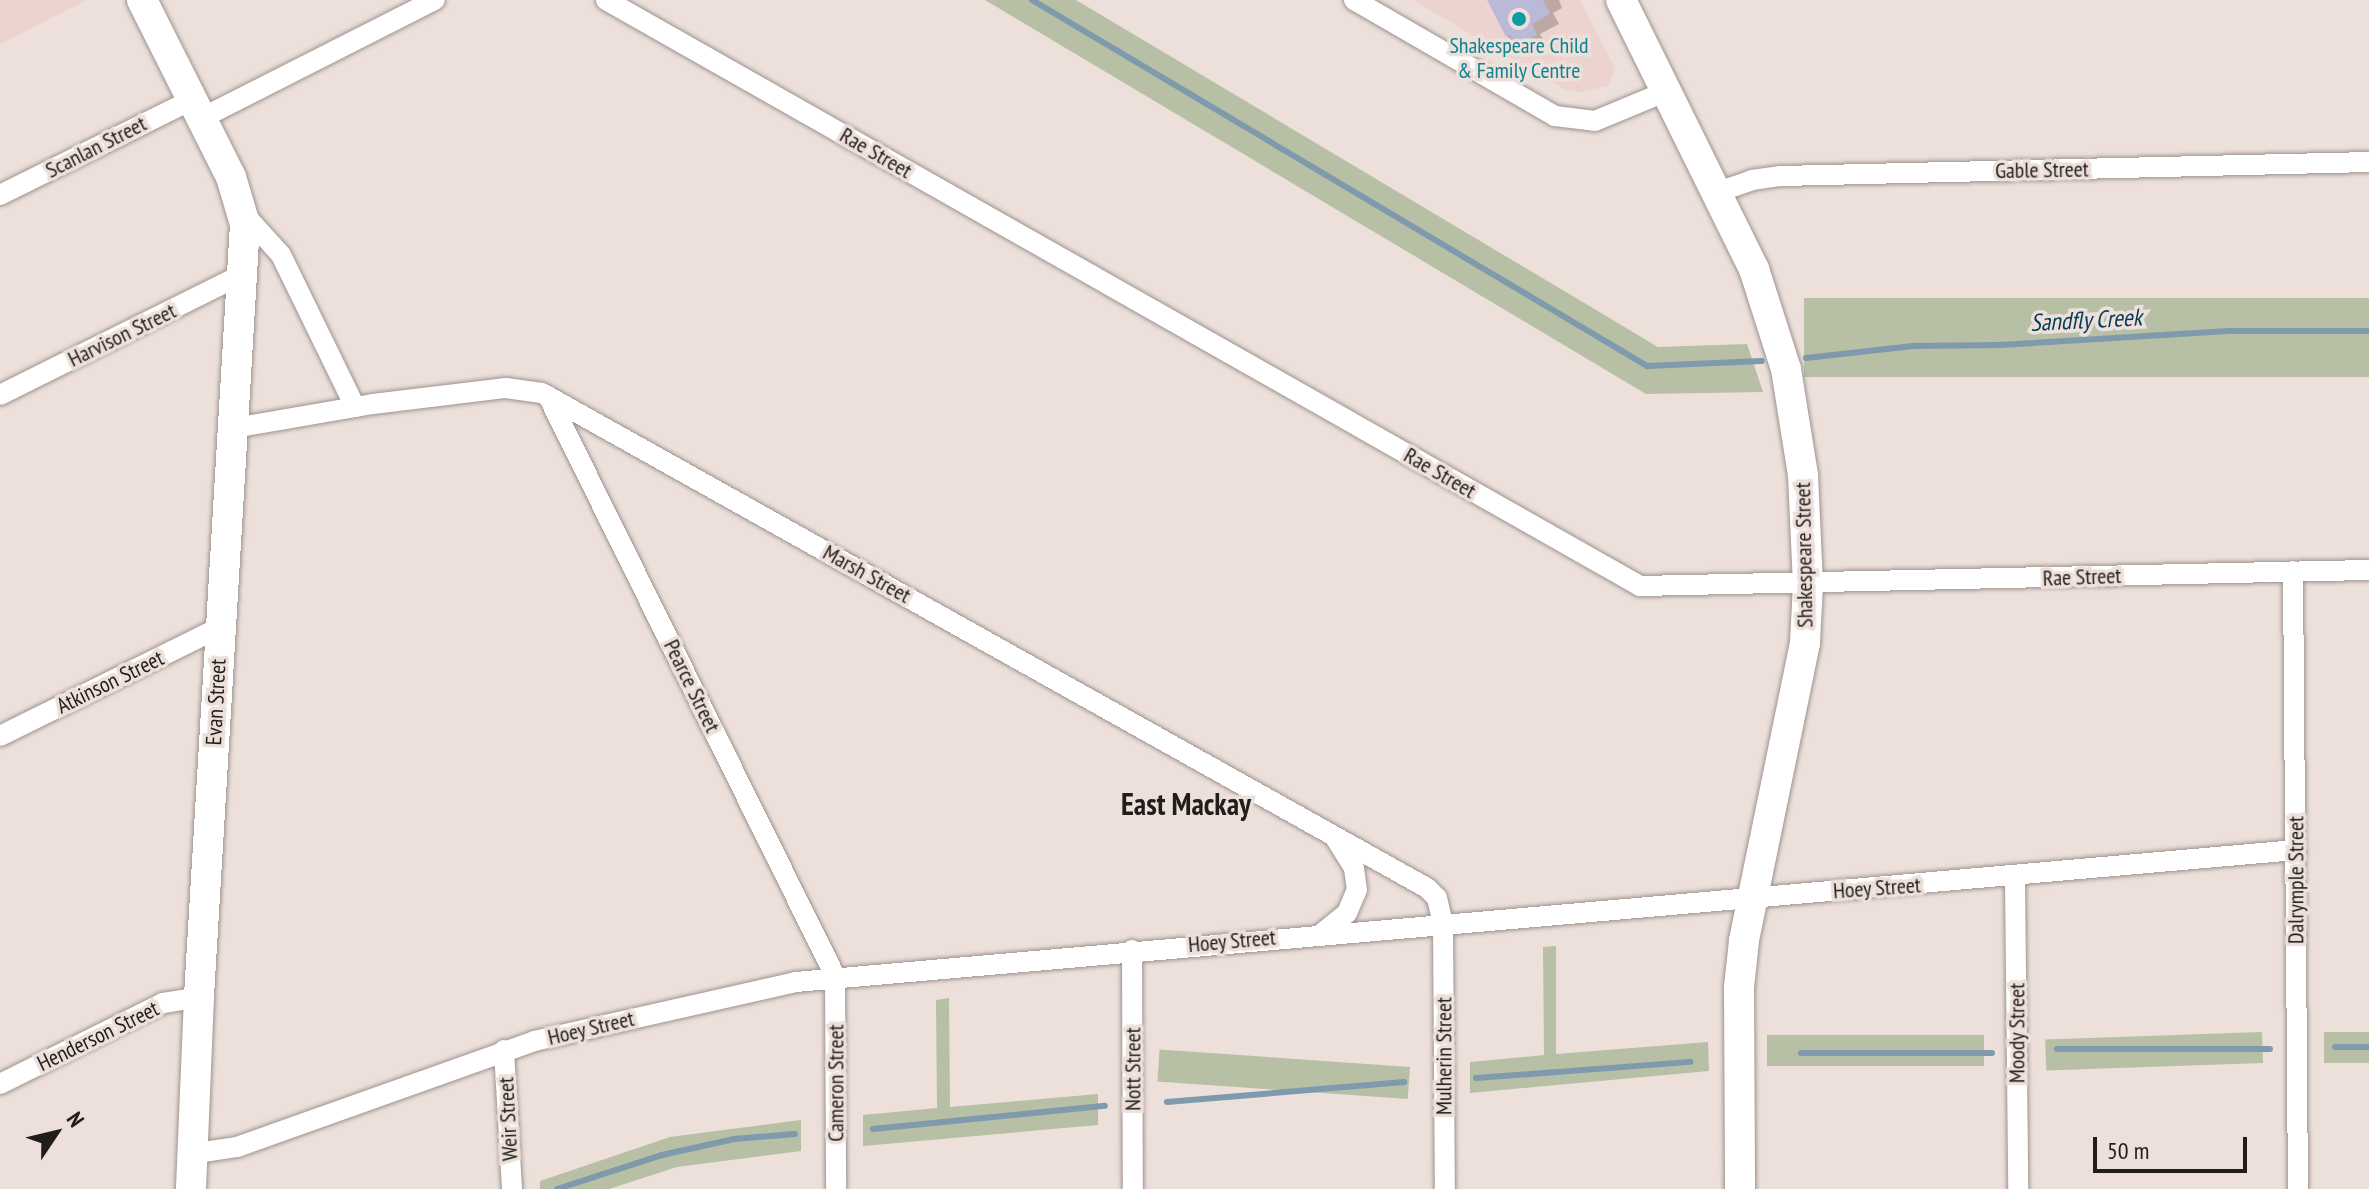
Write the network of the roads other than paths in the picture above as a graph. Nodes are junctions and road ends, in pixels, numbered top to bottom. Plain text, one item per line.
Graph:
1 (142, 0) edge
2 (435, 0) edge
3 (606, 0) edge
4 (1354, 0) edge
5 (1621, 0) edge
6 (1667, 91) junction
7 (197, 108) junction
8 (2369, 162) edge
9 (1718, 192) junction
10 (0, 195) edge
11 (244, 214) junction
12 (243, 274) junction
13 (0, 395) edge
14 (548, 396) junction
15 (355, 407) junction
16 (234, 428) junction
17 (2369, 570) edge
18 (2293, 571) junction
19 (1808, 585) junction
20 (221, 627) junction
21 (0, 736) edge
22 (1331, 834) junction
23 (2296, 850) junction
24 (2015, 878) junction
25 (1753, 897) junction
26 (1443, 924) junction
27 (1321, 934) junction
28 (1132, 950) junction
29 (835, 976) junction
30 (199, 997) junction
31 (504, 1050) junction
32 (0, 1084) edge
33 (190, 1154) junction
34 (191, 1189) edge
35 (512, 1189) edge
36 (836, 1189) edge
37 (1133, 1189) edge
38 (1445, 1189) edge
39 (1740, 1189) edge
40 (2018, 1189) edge
41 (2298, 1189) edge

1 - 7 street, Evan Street
2 - 7 street
3 - 19 street, Rae Street
4 - 6 street
5 - 6 street, Shakespeare Street
6 - 9 street, Shakespeare Street
7 - 10 street, Scanlan Street
7 - 11 street, Evan Street
8 - 9 street, Gable Street
9 - 19 street, Shakespeare Street
11 - 12 street, Evan Street
11 - 15 street, Evan Street
12 - 13 street, Harvison Street
12 - 16 street, Evan Street
14 - 15 street, Marsh Street
14 - 22 street, Marsh Street
14 - 29 street, Pearce Street
15 - 16 street, Marsh Street
16 - 20 street, Evan Street
17 - 18 street, Rae Street
18 - 19 street, Rae Street
18 - 23 street, Dalrymple Street
19 - 25 street, Shakespeare Street
20 - 21 street, Atkinson Street
20 - 30 street, Evan Street
22 - 26 street, Marsh Street
22 - 27 street
23 - 24 street, Hoey Street
23 - 41 street, Dalrymple Street
24 - 25 street, Hoey Street
24 - 40 street, Moody Street
25 - 26 street, Hoey Street
25 - 39 street, Shakespeare Street
26 - 27 street, Hoey Street
26 - 38 street, Mulherin Street
27 - 28 street, Hoey Street
28 - 29 street, Hoey Street
28 - 37 street, Nott Street
29 - 31 street, Hoey Street
29 - 36 street, Cameron Street
30 - 32 street, Henderson Street
30 - 33 street, Evan Street
31 - 33 street, Hoey Street
31 - 35 street, Weir Street
33 - 34 street, Evan Street

